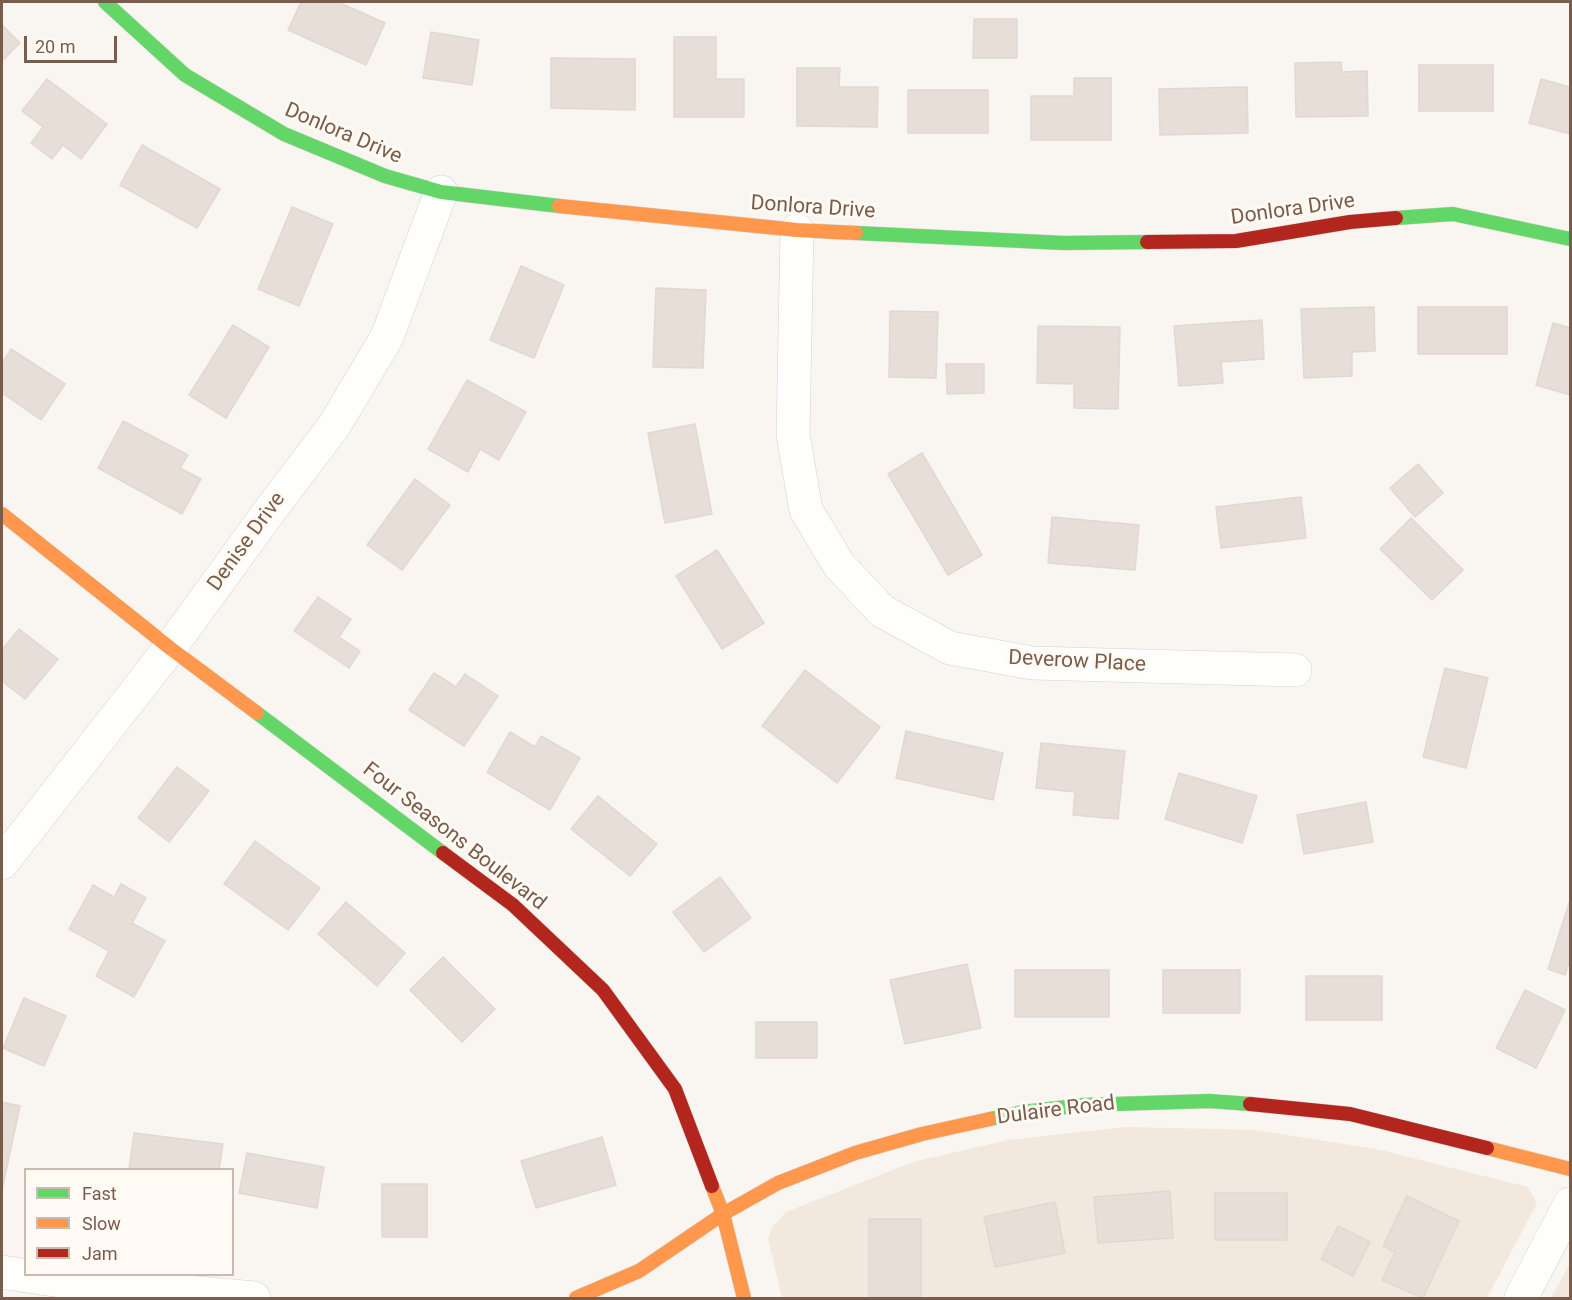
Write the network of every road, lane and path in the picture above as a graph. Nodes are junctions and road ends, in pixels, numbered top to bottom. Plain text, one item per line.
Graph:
1 (105, 2) edge
2 (441, 192) junction
3 (797, 230) junction
4 (1570, 239) edge
5 (2, 514) edge
6 (170, 648) junction
7 (1295, 670) dead end
8 (2, 863) edge
9 (1570, 1168) edge
10 (1570, 1204) edge
11 (723, 1214) junction
12 (2, 1272) edge
13 (24, 1275) edge
14 (28, 1276) edge
15 (254, 1299) edge
16 (576, 1299) edge
17 (744, 1299) edge
18 (1521, 1299) edge

1 - 2 street, Donlora Drive
2 - 3 street, Donlora Drive
2 - 6 street, Denise Drive
3 - 4 street, Donlora Drive
3 - 7 street, Deverow Place
5 - 6 street, Four Seasons Boulevard
6 - 8 street, Denise Drive
6 - 11 street, Four Seasons Boulevard
9 - 11 street, Dulaire Road
10 - 18 street
11 - 16 street, Dulaire Road
11 - 17 street, Four Seasons Boulevard
12 - 13 street
14 - 15 street

